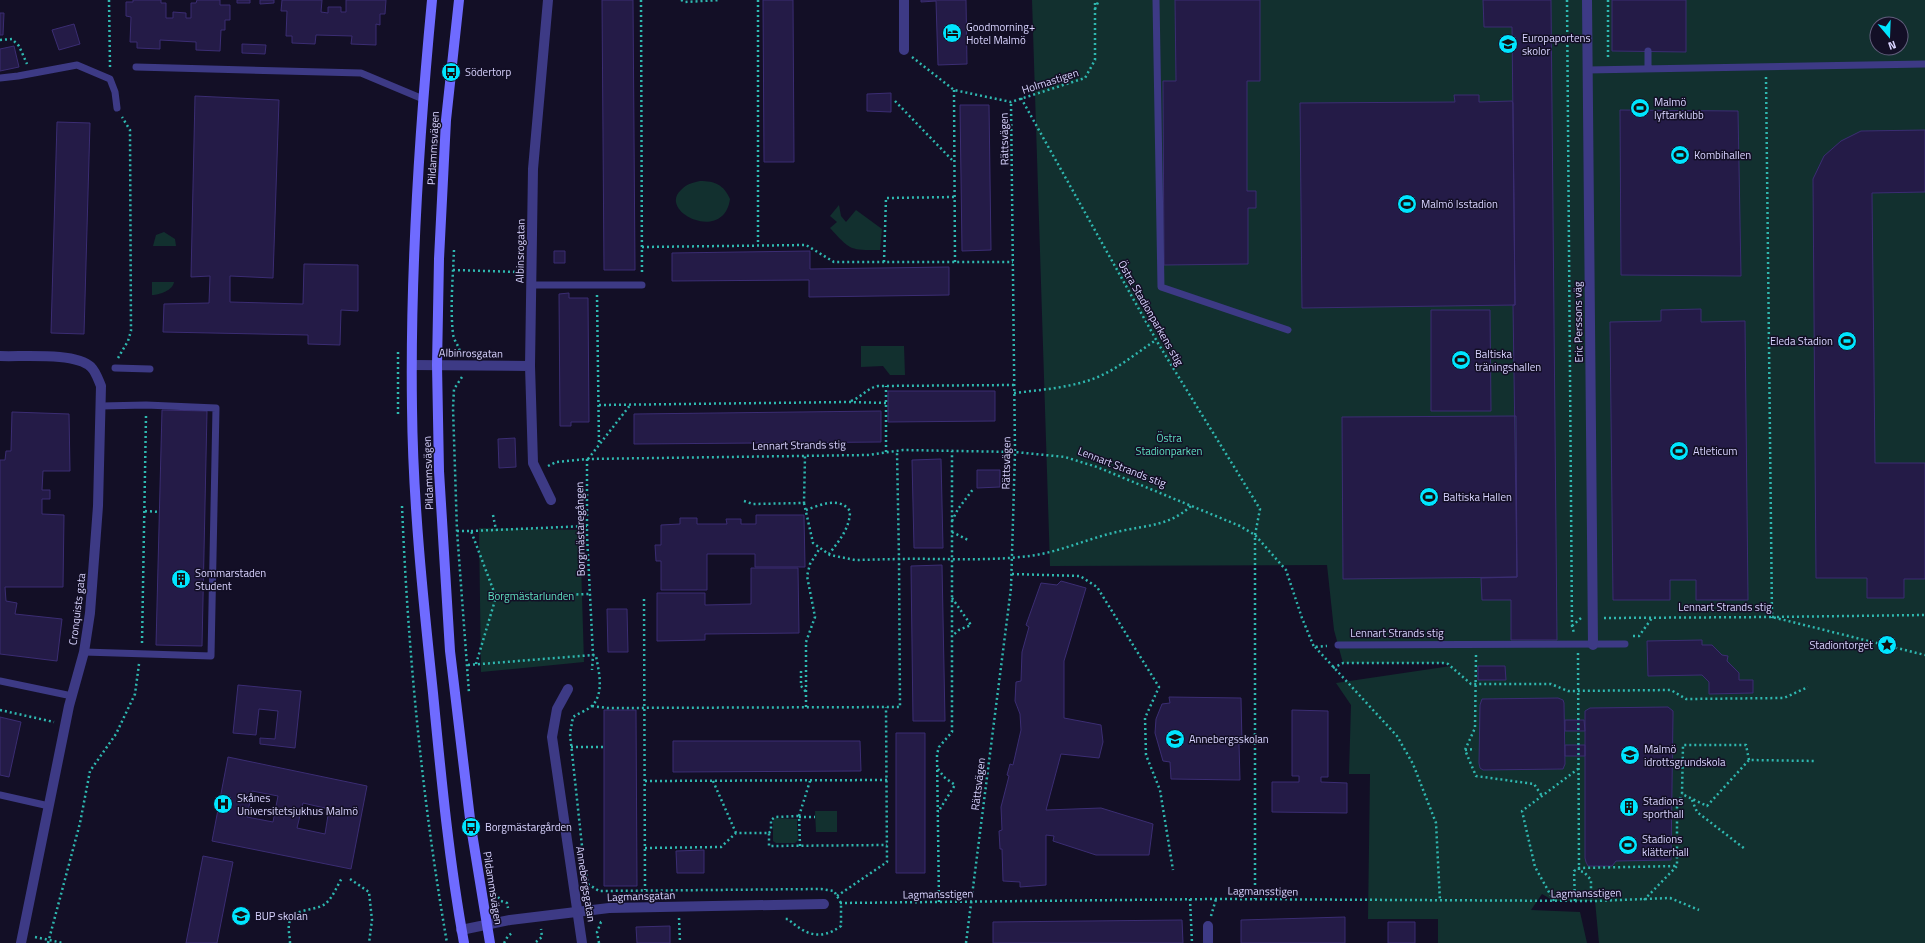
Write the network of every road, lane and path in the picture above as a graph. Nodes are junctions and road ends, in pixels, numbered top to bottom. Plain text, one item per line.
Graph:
1 (109, 0) edge
2 (432, 0) edge
3 (459, 0) edge
4 (548, 0) edge
5 (642, 0) edge
6 (681, 0) edge
7 (720, 0) edge
8 (758, 0) edge
9 (904, 0) edge
10 (1093, 0) edge
11 (1099, 0) edge
12 (1156, 0) edge
13 (1567, 0) edge
14 (1587, 0) edge
15 (1608, 0) edge
16 (1094, 12) junction
17 (0, 40) edge
18 (904, 50) joint
19 (1648, 52) dead end
20 (1925, 64) edge
21 (1765, 66) junction
22 (136, 67) dead end
23 (1648, 69) junction
24 (1587, 70) junction
25 (1608, 70) junction
26 (32, 74) junction
27 (0, 78) edge
28 (110, 79) junction
29 (954, 90) junction
30 (1021, 98) junction
31 (423, 100) junction
32 (895, 101) dead end
33 (1011, 102) junction
34 (117, 108) joint
35 (954, 162) junction
36 (955, 197) junction
37 (454, 243) dead end
38 (758, 245) junction
39 (642, 247) junction
40 (884, 262) junction
41 (955, 262) junction
42 (1013, 262) junction
43 (453, 270) junction
44 (491, 271) junction
45 (532, 272) junction
46 (490, 276) dead end
47 (642, 284) joint
48 (532, 285) junction
49 (597, 286) junction
50 (1288, 330) dead end
51 (1156, 340) junction
52 (0, 356) edge
53 (412, 364) junction
54 (437, 365) junction
55 (461, 365) junction
56 (530, 366) junction
57 (115, 368) joint
58 (150, 369) dead end
59 (1014, 385) junction
60 (886, 386) junction
61 (1014, 393) junction
62 (849, 402) junction
63 (886, 403) junction
64 (146, 404) junction
65 (631, 404) junction
66 (599, 405) junction
67 (101, 406) junction
68 (599, 445) junction
69 (897, 451) junction
70 (952, 451) junction
71 (886, 452) junction
72 (1015, 452) junction
73 (805, 456) junction
74 (587, 459) junction
75 (538, 472) junction
76 (974, 488) dead end
77 (551, 500) dead end
78 (744, 501) dead end
79 (804, 503) junction
80 (1191, 505) junction
81 (806, 510) junction
82 (145, 511) junction
83 (159, 512) dead end
84 (493, 515) dead end
85 (952, 522) junction
86 (587, 526) junction
87 (458, 530) junction
88 (496, 530) junction
89 (471, 531) junction
90 (952, 532) junction
91 (1255, 535) junction
92 (968, 540) dead end
93 (820, 548) junction
94 (829, 554) junction
95 (952, 558) junction
96 (1012, 558) junction
97 (899, 559) junction
98 (1012, 574) junction
99 (589, 594) junction
100 (496, 597) junction
101 (644, 598) dead end
102 (952, 598) junction
103 (1925, 615) edge
104 (1772, 617) junction
105 (1593, 618) junction
106 (1652, 618) junction
107 (1572, 626) junction
108 (952, 636) junction
109 (1632, 636) dead end
110 (1476, 644) junction
111 (1593, 644) junction
112 (1625, 644) dead end
113 (1338, 645) joint
114 (1578, 645) junction
115 (1314, 647) junction
116 (84, 652) junction
117 (141, 654) junction
118 (593, 654) junction
119 (1925, 655) edge
120 (476, 664) junction
121 (468, 665) junction
122 (1333, 668) junction
123 (592, 670) dead end
124 (801, 671) dead end
125 (0, 681) edge
126 (1475, 684) junction
127 (1808, 687) dead end
128 (568, 689) dead end
129 (1578, 691) junction
130 (806, 692) junction
131 (72, 696) junction
132 (469, 696) dead end
133 (592, 706) junction
134 (806, 707) junction
135 (886, 707) junction
136 (645, 708) junction
137 (0, 710) edge
138 (55, 722) dead end
139 (571, 747) junction
140 (604, 747) dead end
141 (1465, 750) junction
142 (1475, 750) dead end
143 (1749, 760) junction
144 (1815, 762) dead end
145 (938, 768) junction
146 (1579, 769) junction
147 (887, 780) junction
148 (645, 781) junction
149 (713, 781) junction
150 (810, 781) junction
151 (1682, 794) junction
152 (0, 795) edge
153 (1542, 796) junction
154 (1692, 799) junction
155 (49, 806) junction
156 (938, 812) junction
157 (799, 817) junction
158 (816, 817) dead end
159 (768, 832) junction
160 (736, 833) junction
161 (887, 845) junction
162 (800, 846) junction
163 (582, 847) dead end
164 (645, 848) junction
165 (1745, 848) dead end
166 (1677, 866) junction
167 (1579, 868) junction
168 (585, 870) dead end
169 (1173, 870) dead end
170 (342, 878) dead end
171 (350, 879) dead end
172 (495, 889) dead end
173 (645, 890) junction
174 (837, 896) junction
175 (1190, 899) junction
176 (1256, 899) junction
177 (1644, 900) junction
178 (1440, 901) junction
179 (1554, 901) junction
180 (1575, 901) junction
181 (1591, 901) junction
182 (939, 902) junction
183 (971, 902) junction
184 (841, 903) junction
185 (824, 904) joint
186 (1699, 910) dead end
187 (578, 911) junction
188 (672, 918) dead end
189 (680, 918) junction
190 (686, 918) dead end
191 (781, 919) dead end
192 (510, 920) junction
193 (607, 920) dead end
194 (486, 924) junction
195 (1208, 926) dead end
196 (541, 929) dead end
197 (461, 930) junction
198 (22, 939) edge
199 (49, 941) edge
200 (536, 942) edge
201 (63, 943) edge
202 (290, 943) edge
203 (369, 943) edge
204 (464, 943) edge
205 (490, 943) edge
206 (504, 943) edge
207 (582, 943) edge
208 (599, 943) edge
209 (680, 943) edge
210 (966, 943) edge
211 (1192, 943) edge
212 (1208, 943) edge

1 - 28 path
2 - 31 main road, Pildammsvägen
3 - 54 main road, Pildammsvägen
4 - 45 street, Albinsrogatan
5 - 39 path
6 - 7 path
8 - 38 path
9 - 18 street
10 - 16 path, Holmastigen
11 - 16 path
12 - 50 lane
13 - 107 path
14 - 24 street, Eric Perssons väg
15 - 25 path
16 - 30 path, Holmastigen
17 - 26 path
18 - 29 path, Rättsvägen
19 - 23 lane
20 - 21 lane
21 - 23 lane
21 - 104 path
22 - 31 lane
23 - 25 lane
24 - 25 lane
24 - 105 street, Eric Perssons väg
26 - 27 lane
26 - 28 lane
28 - 34 lane
29 - 33 path, Rättsvägen
29 - 35 path
30 - 33 path, Holmastigen
30 - 51 path, Östra Stadionparkens stig
31 - 53 main road, Pildammsvägen
32 - 35 path
33 - 42 path, Rättsvägen
34 - 57 path
35 - 36 path
36 - 40 path
36 - 41 path
37 - 43 path
38 - 39 path
38 - 40 path
39 - 47 path
40 - 41 path
41 - 42 path
42 - 59 path, Rättsvägen
43 - 44 path
43 - 55 path
44 - 45 path
44 - 46 path
45 - 48 street, Albinsrogatan
47 - 49 lane
48 - 49 lane
48 - 56 street, Albinsrogatan
49 - 66 path
51 - 61 path
51 - 91 path, Östra Stadionparkens stig
52 - 67 street, Cronquists gata
53 - 54 street, Albinrosgatan
53 - 197 main road, Pildammsvägen
54 - 55 street, Albinrosgatan
54 - 194 main road, Pildammsvägen
55 - 56 street, Albinrosgatan
55 - 87 path
56 - 75 street, Albinsrogatan
57 - 58 lane
59 - 60 path
59 - 61 path, Rättsvägen
60 - 62 path
60 - 63 path
61 - 72 path, Rättsvägen
62 - 63 path
62 - 65 path
63 - 71 path
64 - 67 lane
64 - 82 path
64 - 117 lane
65 - 66 path
65 - 68 path
66 - 68 path
67 - 116 street, Cronquists gata
68 - 74 path
69 - 70 path, Lennart Strands stig
69 - 71 path, Lennart Strands stig
69 - 97 path
70 - 72 path, Lennart Strands stig
70 - 85 path
71 - 73 path, Lennart Strands stig
72 - 80 path, Lennart Strands stig
72 - 96 path, Rättsvägen
73 - 74 path, Lennart Strands stig
73 - 79 path
74 - 75 path, Lennart Strands stig
74 - 86 path, Borgmästaregången
75 - 77 street, Albinsrogatan
76 - 85 path
78 - 79 path
79 - 81 path
80 - 91 path, Lennart Strands stig
80 - 96 path
81 - 93 path
81 - 94 path
82 - 83 path
82 - 117 path
84 - 88 path
85 - 90 path
86 - 88 path
86 - 99 path, Borgmästaregången
87 - 89 path
87 - 121 path
88 - 89 path
89 - 100 path
90 - 92 path
90 - 95 path
91 - 115 path, Lennart Strands stig
91 - 176 path, Östra Stadionparkens stig
93 - 94 path
93 - 130 path
94 - 97 path
95 - 96 path
95 - 97 path
95 - 102 path
96 - 98 path, Rättsvägen
97 - 135 path
98 - 169 path
98 - 183 path, Rättsvägen
99 - 100 path
99 - 118 path, Borgmästaregången
100 - 120 path
101 - 136 path
102 - 108 path
102 - 108 path
103 - 104 path
104 - 106 path, Lennart Strands stig
104 - 119 path, Lennart Strands stig
105 - 106 path, Lennart Strands stig
105 - 107 path, Lennart Strands stig
105 - 111 street, Eric Perssons väg
106 - 109 path
107 - 114 path
108 - 145 path
110 - 113 lane, Lennart Strands stig
110 - 114 lane, Lennart Strands stig
110 - 126 path
111 - 112 lane, Lennart Strands stig
111 - 114 lane, Lennart Strands stig
113 - 115 path, Lennart Strands stig
114 - 129 path
115 - 122 path
116 - 117 lane
116 - 131 street, Cronquists gata
117 - 199 path
118 - 120 path
118 - 123 path, Borgmästaregången
118 - 133 path
120 - 121 path
121 - 132 path
122 - 126 path
122 - 178 path
124 - 130 path
125 - 131 lane
126 - 129 path
126 - 141 path
127 - 129 path
128 - 187 street, Annebergsgatan
129 - 146 path
130 - 134 path
131 - 155 street, Cronquists gata
133 - 136 path
133 - 139 path
134 - 135 path
134 - 136 path
135 - 147 path
136 - 148 path
137 - 138 path
139 - 140 path
139 - 163 path
141 - 142 path
141 - 153 path
143 - 144 path
143 - 151 path
143 - 154 path
145 - 156 path
145 - 156 path
146 - 153 path
146 - 167 path
147 - 150 path
147 - 161 path
148 - 149 path
148 - 164 path
149 - 150 path
149 - 160 path
150 - 157 path
151 - 154 path
151 - 166 path
152 - 155 lane
153 - 179 path
154 - 165 path
155 - 198 street, Cronquists gata
156 - 182 path
157 - 158 path
157 - 159 path
157 - 162 path
159 - 160 path
159 - 162 path
160 - 164 path
161 - 162 path
161 - 174 path
164 - 173 path
166 - 167 path
166 - 177 path
167 - 180 path
167 - 181 path
168 - 173 path
170 - 202 path
171 - 203 path
172 - 192 path
173 - 174 path
174 - 184 path
175 - 176 path, Lagmansstigen
175 - 183 path, Lagmansstigen
175 - 211 path
176 - 178 path, Lagmansstigen
177 - 181 path, Lagmansstigen
177 - 186 path, Lagmansstigen
178 - 179 path, Lagmansstigen
179 - 180 path, Lagmansstigen
180 - 181 path, Lagmansstigen
182 - 183 path, Lagmansstigen
182 - 184 path, Lagmansstigen
183 - 210 path, Rättsvägen
184 - 185 path, Lagmansstigen
184 - 191 path
185 - 187 street, Lagmansgatan
187 - 192 street, Lagmansgatan
187 - 207 street, Annebergsgatan
188 - 189 path
189 - 190 path
189 - 209 path
192 - 194 street, Lagmansgatan
192 - 206 path
193 - 208 path
194 - 197 street, Lagmansgatan
194 - 205 main road, Pildammsvägen
195 - 212 street
196 - 200 path
197 - 204 main road, Pildammsvägen
198 - 199 path
199 - 201 path

